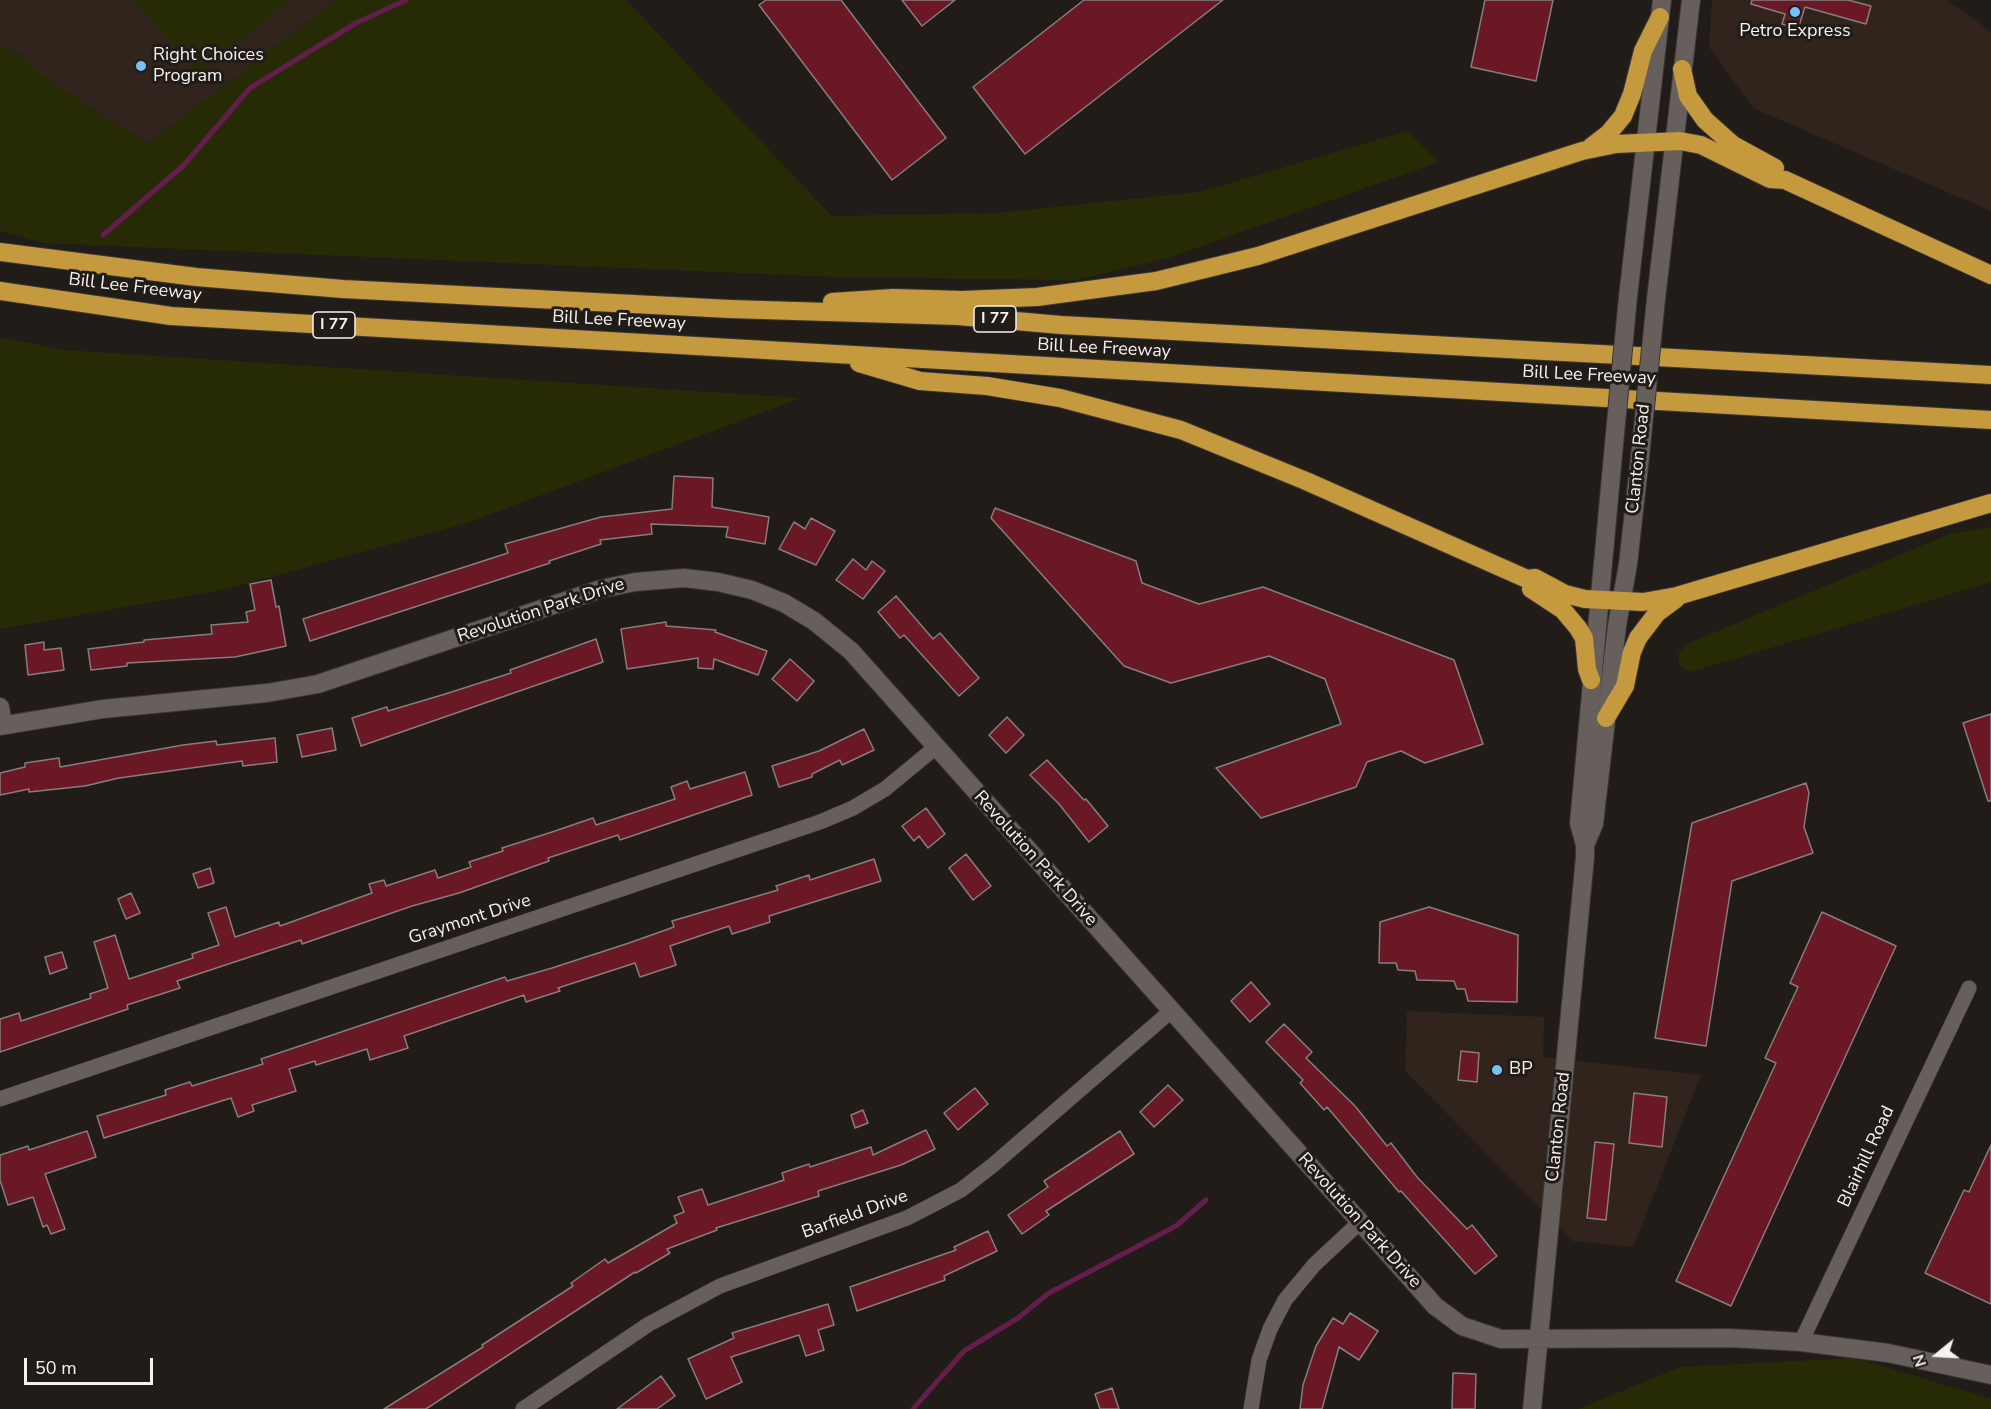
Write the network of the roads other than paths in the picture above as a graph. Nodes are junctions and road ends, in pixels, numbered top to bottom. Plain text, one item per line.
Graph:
1 (1691, 0) edge
2 (1661, 8) edge
3 (1682, 69) junction
4 (1674, 141) junction
5 (1645, 142) junction
6 (1582, 151) junction
7 (1785, 180) junction
8 (0, 252) edge
9 (1991, 275) edge
10 (0, 291) edge
11 (730, 309) junction
12 (825, 354) junction
13 (1991, 375) edge
14 (1991, 420) edge
15 (1991, 503) edge
16 (1527, 579) junction
17 (1685, 594) junction
18 (1598, 600) junction
19 (1620, 601) junction
20 (1591, 680) junction
21 (0, 707) edge
22 (1606, 718) junction
23 (2, 726) edge
24 (936, 747) junction
25 (1585, 845) junction
26 (1969, 988) dead end
27 (1171, 1011) junction
28 (0, 1099) edge
29 (1360, 1222) junction
30 (1539, 1339) junction
31 (1801, 1342) junction
32 (1991, 1375) edge
33 (523, 1409) edge
34 (1251, 1409) edge
35 (1532, 1409) edge

1 - 3 street, Clanton Road
2 - 5 street, Clanton Road
2 - 6 highway
3 - 4 street, Clanton Road
3 - 7 highway
4 - 5 highway
4 - 7 highway
4 - 19 street, Clanton Road, bridge
5 - 6 highway
5 - 18 street, Clanton Road, bridge
6 - 11 highway
7 - 9 highway
8 - 11 highway, Bill Lee Freeway / I 77
10 - 12 highway, Bill Lee Freeway / I 77
11 - 13 highway, Bill Lee Freeway / I 77
12 - 14 highway, Bill Lee Freeway / I 77
12 - 16 highway
15 - 17 highway
16 - 18 highway
16 - 20 highway
17 - 19 highway
17 - 22 highway
18 - 19 highway
18 - 20 street, Clanton Road
19 - 22 street, Clanton Road
20 - 25 street, Clanton Road
21 - 23 street
22 - 25 street, Clanton Road
23 - 24 street, Revolution Park Drive
24 - 27 street, Revolution Park Drive
24 - 28 street, Graymont Drive
25 - 30 street, Clanton Road
26 - 31 street, Blairhill Road
27 - 29 street, Revolution Park Drive
27 - 33 street, Barfield Drive
29 - 30 street, Revolution Park Drive
29 - 34 street
30 - 31 street, Revolution Park Drive
30 - 35 street, Clanton Road
31 - 32 street, Revolution Park Drive

